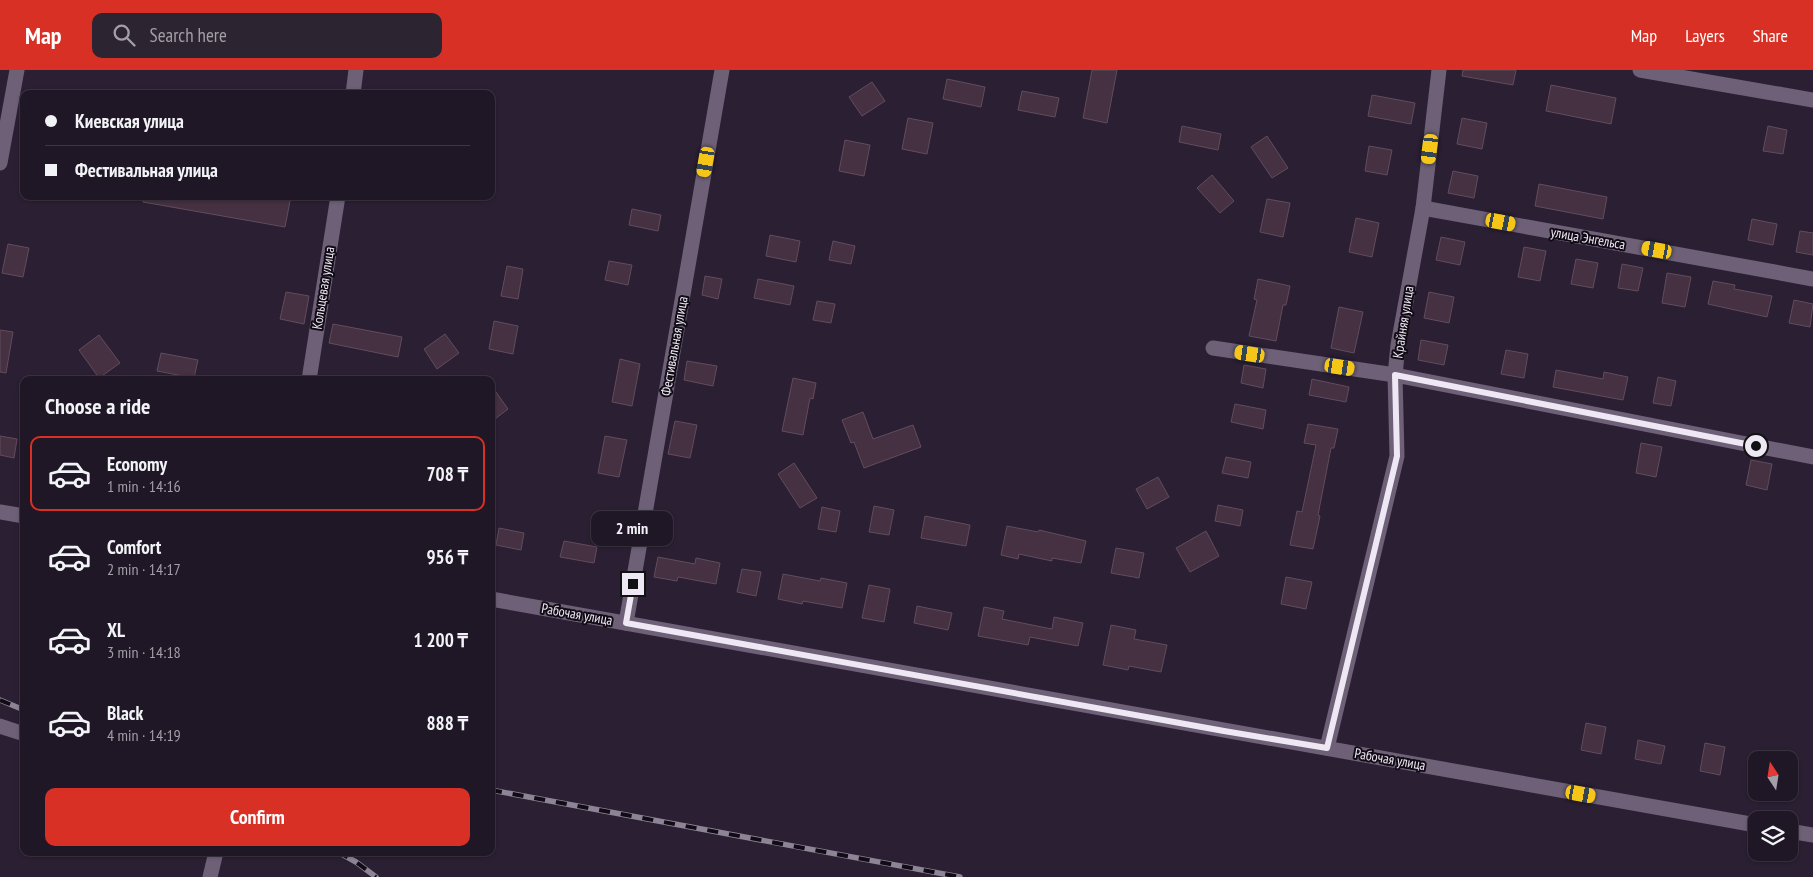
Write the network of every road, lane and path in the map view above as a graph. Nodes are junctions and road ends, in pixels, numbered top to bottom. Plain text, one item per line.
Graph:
1 (17, 70) edge
2 (356, 70) edge
3 (722, 70) edge
4 (1439, 70) edge
5 (1640, 70) edge
6 (354, 90) edge
7 (1813, 100) edge
8 (3, 133) edge
9 (0, 163) edge
10 (337, 200) edge
11 (1423, 208) junction
12 (1813, 279) edge
13 (1213, 348) dead end
14 (1395, 375) junction
15 (310, 376) edge
16 (1813, 457) edge
17 (0, 512) edge
18 (20, 515) edge
19 (495, 600) edge
20 (626, 623) junction
21 (0, 726) edge
22 (20, 733) edge
23 (1327, 748) junction
24 (1748, 824) edge
25 (1798, 832) edge
26 (1813, 835) edge
27 (215, 856) edge
28 (210, 877) edge

1 - 8 street
2 - 6 street
3 - 20 street, Фестивальная улица
4 - 11 street, Крайняя улица
5 - 7 street
8 - 9 street
10 - 15 street, Кольцевая улица
11 - 12 street, улица Энгельса
11 - 14 street, Крайняя улица
13 - 14 street
14 - 16 street
14 - 23 street, Крайняя улица
17 - 18 street
19 - 20 street, Рабочая улица
20 - 23 street, Рабочая улица
21 - 22 street
23 - 24 street, Рабочая улица
25 - 26 street
27 - 28 street

